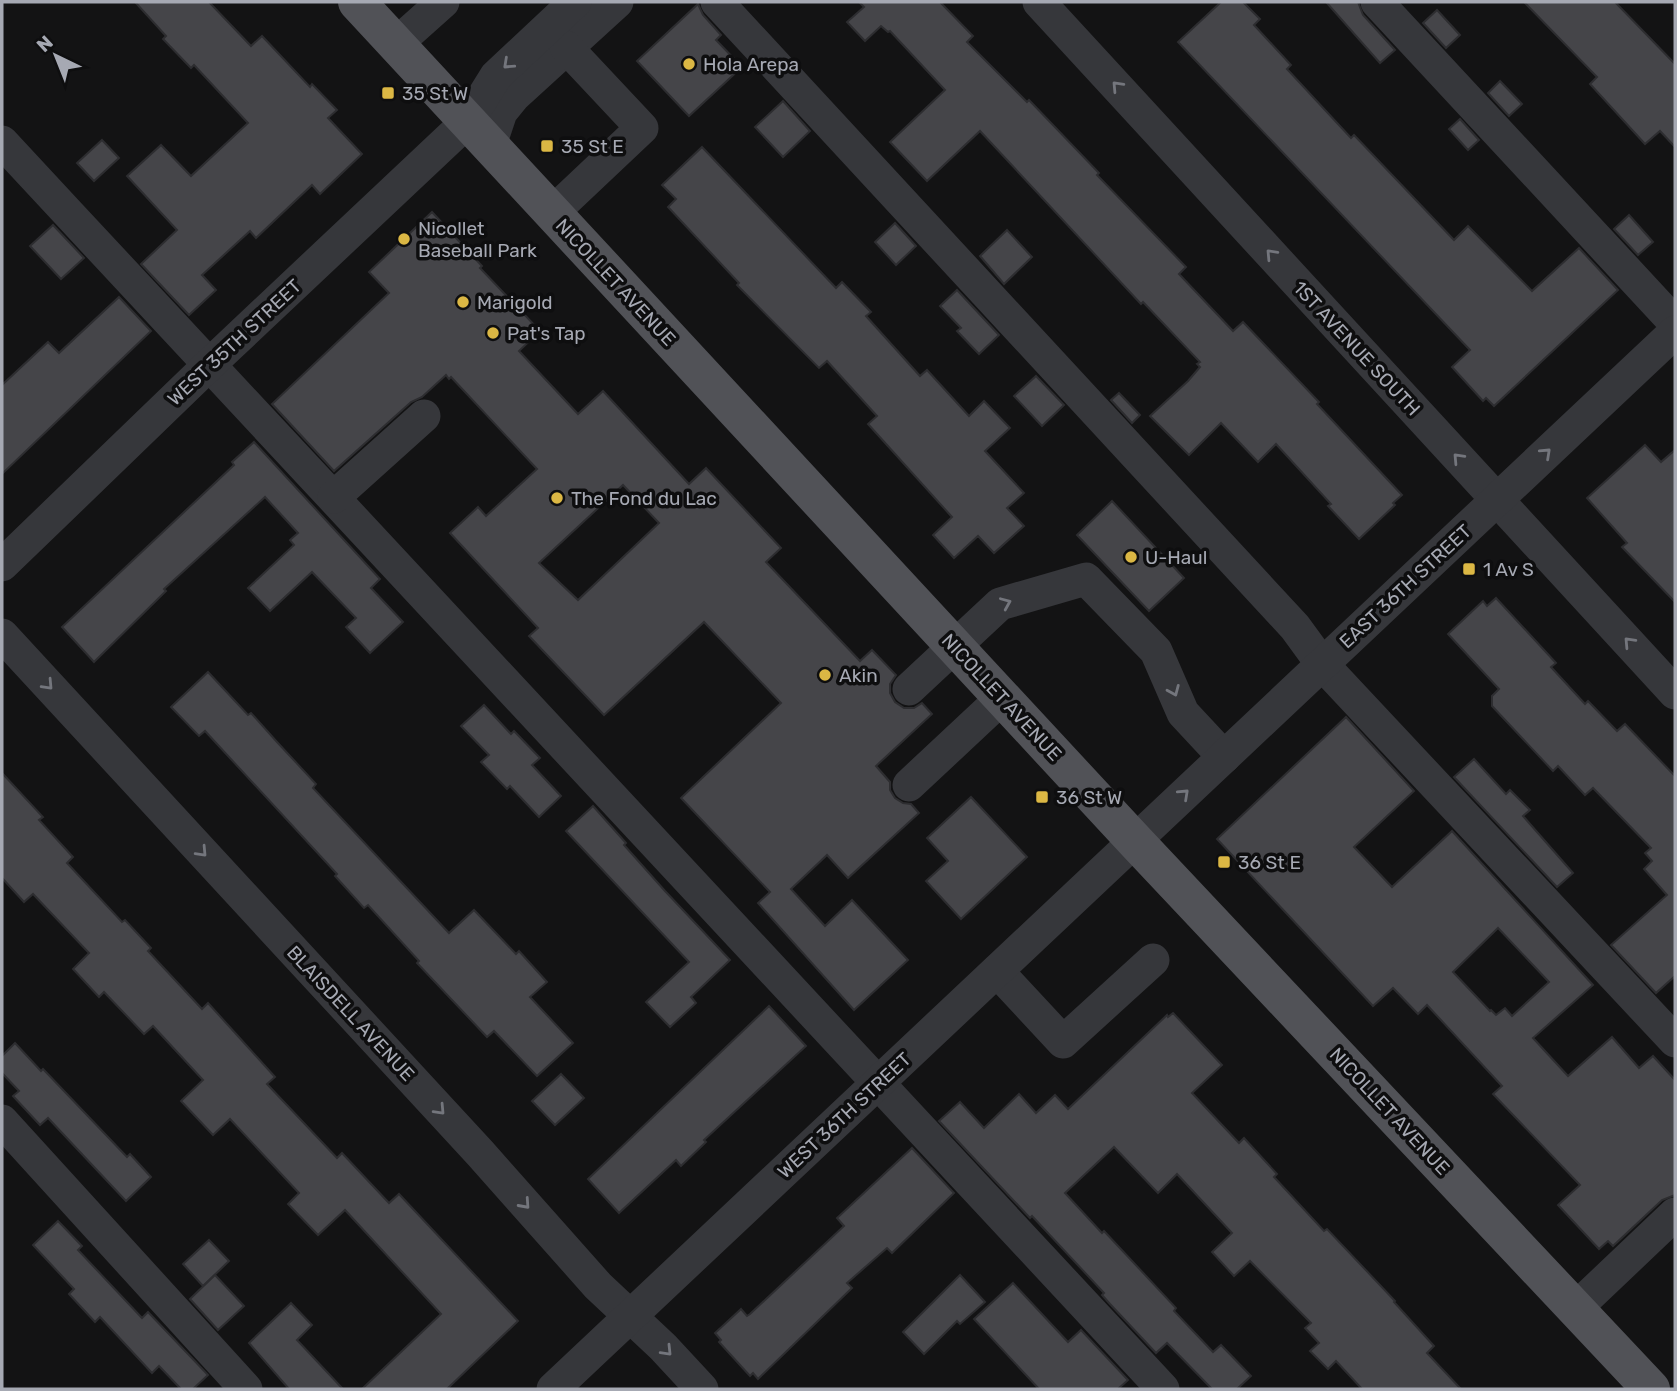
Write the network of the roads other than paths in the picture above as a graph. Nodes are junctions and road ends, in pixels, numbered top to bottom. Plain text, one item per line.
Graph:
1 (357, 2) edge
2 (443, 2) edge
3 (617, 2) edge
4 (717, 2) edge
5 (1039, 2) edge
6 (1377, 2) edge
7 (560, 17) edge
8 (396, 44) junction
9 (479, 133) junction
10 (2, 142) edge
11 (552, 213) junction
12 (1675, 323) edge
13 (1675, 332) edge
14 (209, 365) junction
15 (425, 416) dead end
16 (334, 497) junction
17 (1497, 500) junction
18 (2, 565) edge
19 (2, 635) edge
20 (955, 646) junction
21 (1322, 664) junction
22 (909, 689) dead end
23 (1675, 692) edge
24 (1002, 698) junction
25 (1223, 757) junction
26 (909, 785) dead end
27 (1135, 841) junction
28 (1153, 960) dead end
29 (997, 971) junction
30 (1675, 1041) edge
31 (877, 1084) junction
32 (2, 1121) edge
33 (1675, 1214) edge
34 (1576, 1308) junction
35 (630, 1316) junction
36 (246, 1389) edge
37 (553, 1389) edge
38 (702, 1389) edge
39 (1163, 1389) edge
40 (1651, 1389) edge

1 - 8 main road, NICOLLET AVENUE
2 - 8 street
3 - 7 street, WEST 35TH STREET
4 - 21 street
17 -> 5 street, 1ST AVENUE SOUTH
6 - 12 street
7 -> 9 street, WEST 35TH STREET
7 - 11 street
8 - 9 main road, NICOLLET AVENUE
9 - 11 main road, NICOLLET AVENUE
9 - 14 street, WEST 35TH STREET
10 - 14 street
11 - 20 main road, NICOLLET AVENUE
17 -> 13 street, EAST 36TH STREET
14 - 16 street
14 - 18 street, WEST 35TH STREET
15 - 16 street
16 - 31 street
17 - 21 street, EAST 36TH STREET
23 -> 17 street, 1ST AVENUE SOUTH
19 -> 35 street, BLAISDELL AVENUE
20 - 22 street
20 - 24 main road, NICOLLET AVENUE
20 -> 25 street
21 - 25 street, EAST 36TH STREET
21 - 30 street
24 - 26 street
24 - 27 main road, NICOLLET AVENUE
27 -> 25 street, EAST 36TH STREET
27 - 29 street, WEST 36TH STREET
27 - 34 main road, NICOLLET AVENUE
28 - 29 street
29 - 31 street, WEST 36TH STREET
31 - 35 street, WEST 36TH STREET
31 - 39 street
32 - 36 street
33 - 34 street
34 - 40 main road, NICOLLET AVENUE
35 - 37 street, WEST 36TH STREET
35 -> 38 street, BLAISDELL AVENUE

